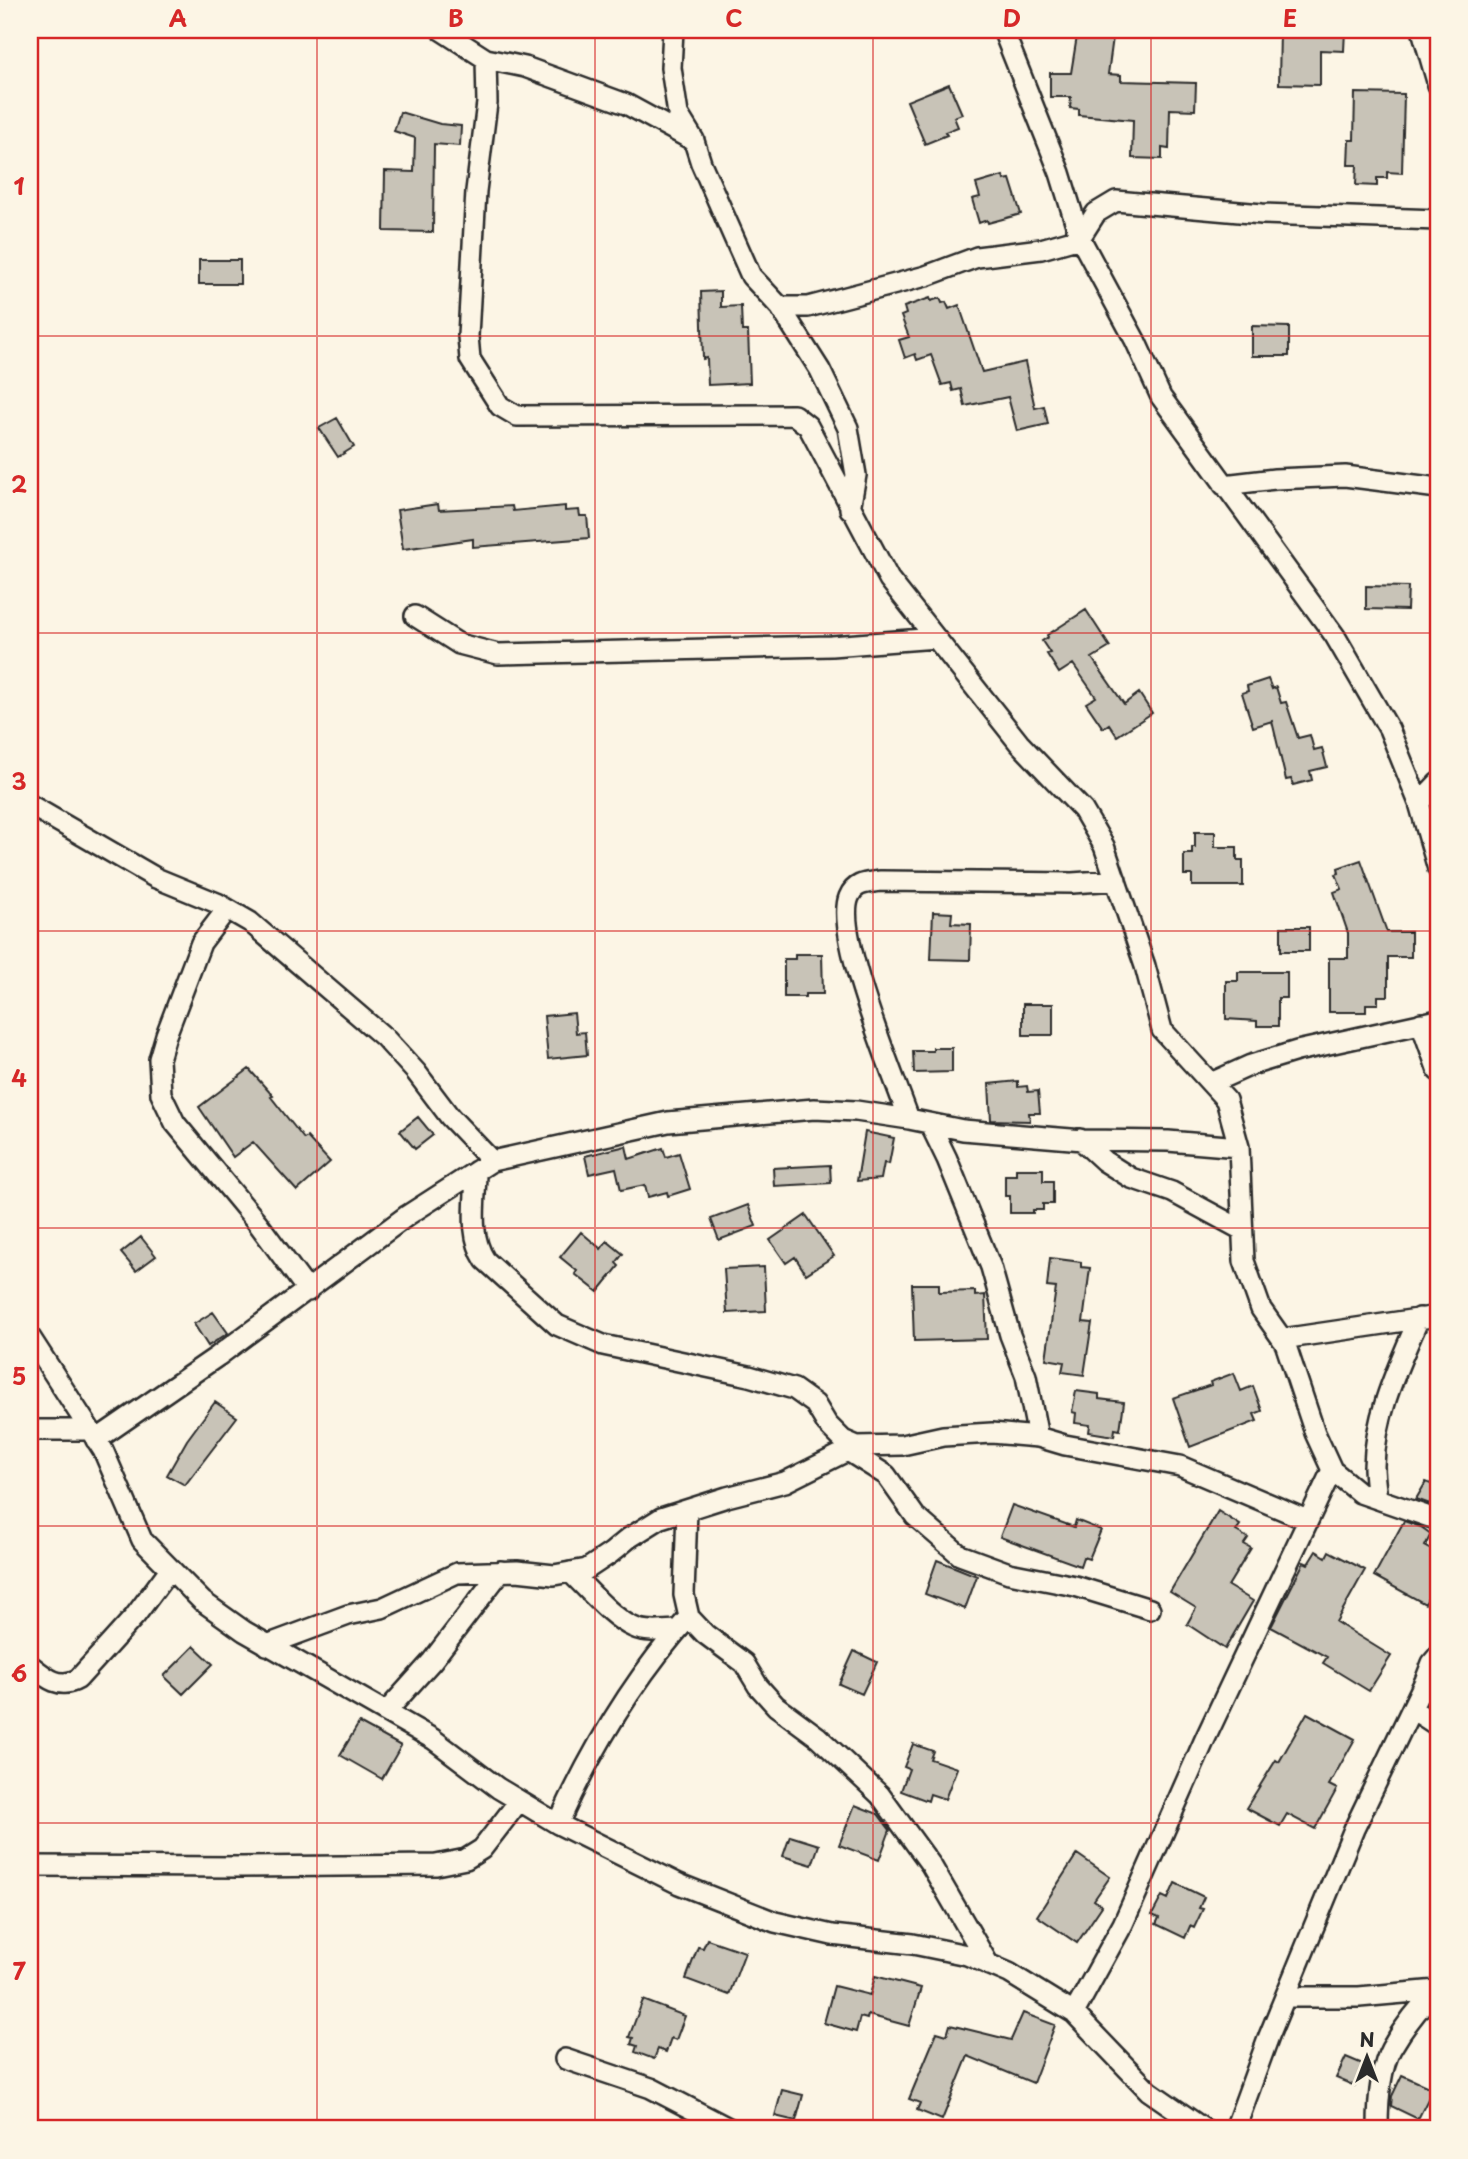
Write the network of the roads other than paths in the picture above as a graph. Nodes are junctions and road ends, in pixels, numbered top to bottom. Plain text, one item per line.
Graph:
1 (441, 30) edge
2 (673, 30) edge
3 (1003, 30) edge
4 (1422, 30) edge
5 (486, 59) junction
6 (1438, 85) edge
7 (694, 141) junction
8 (1438, 220) edge
9 (1080, 238) junction
10 (780, 307) junction
11 (1224, 485) junction
12 (1438, 488) edge
13 (850, 509) junction
14 (415, 616) dead end
15 (936, 638) junction
16 (1438, 783) edge
17 (1419, 803) junction
18 (30, 805) edge
19 (1438, 869) edge
20 (1116, 880) junction
21 (227, 909) junction
22 (1430, 1022) edge
23 (1438, 1070) edge
24 (1211, 1083) junction
25 (909, 1119) junction
26 (930, 1125) junction
27 (1080, 1139) junction
28 (1239, 1147) junction
29 (484, 1166) junction
30 (1242, 1230) junction
31 (308, 1291) junction
32 (1429, 1317) edge
33 (30, 1337) edge
34 (1282, 1339) junction
35 (30, 1430) edge
36 (92, 1435) junction
37 (1038, 1437) junction
38 (852, 1449) junction
39 (1332, 1470) junction
40 (1377, 1499) junction
41 (687, 1510) junction
42 (1307, 1520) junction
43 (1438, 1520) edge
44 (170, 1569) junction
45 (501, 1571) junction
46 (570, 1572) junction
47 (1150, 1609) dead end
48 (683, 1624) junction
49 (267, 1645) junction
50 (1438, 1656) edge
51 (30, 1665) edge
52 (1412, 1709) junction
53 (387, 1712) junction
54 (1438, 1726) edge
55 (520, 1801) junction
56 (558, 1824) junction
57 (30, 1866) edge
58 (989, 1965) junction
59 (1437, 1989) edge
60 (1285, 1997) junction
61 (1074, 2014) junction
62 (565, 2060) dead end
63 (730, 2129) edge
64 (1204, 2129) edge
65 (1235, 2129) edge
66 (1378, 2129) edge

1 - 5 street
2 - 7 street
3 - 9 street
4 - 6 street
5 - 7 street
5 - 13 street
7 - 10 street
8 - 9 street
9 - 10 street
9 - 11 street
10 - 13 street
11 - 12 street
11 - 17 street
13 - 15 street
14 - 15 street
15 - 20 street
16 - 17 street
17 - 19 street
18 - 21 street
20 - 24 street
20 - 25 street
21 - 29 street
21 - 31 street
22 - 23 street
22 - 24 street
24 - 28 street
25 - 26 street
25 - 29 street
26 - 27 street
26 - 37 street
27 - 28 street
27 - 30 street
28 - 30 street
29 - 31 street
29 - 38 street
30 - 34 street
31 - 36 street
32 - 34 street
32 - 40 street
33 - 36 street
34 - 39 street
35 - 36 street
36 - 44 street
37 - 38 street
37 - 42 street
38 - 41 street
38 - 47 street
39 - 40 street
39 - 42 street
40 - 43 street
41 - 46 street
41 - 48 street
42 - 61 street
44 - 49 street
44 - 51 street
45 - 46 street
45 - 49 street
45 - 53 street
46 - 48 street
48 - 56 street
48 - 58 street
49 - 53 street
50 - 52 street
52 - 54 street
52 - 60 street
53 - 55 street
55 - 56 street
55 - 57 street
56 - 58 street
58 - 61 street
59 - 60 street
59 - 66 street
60 - 65 street
61 - 64 street
62 - 63 street

